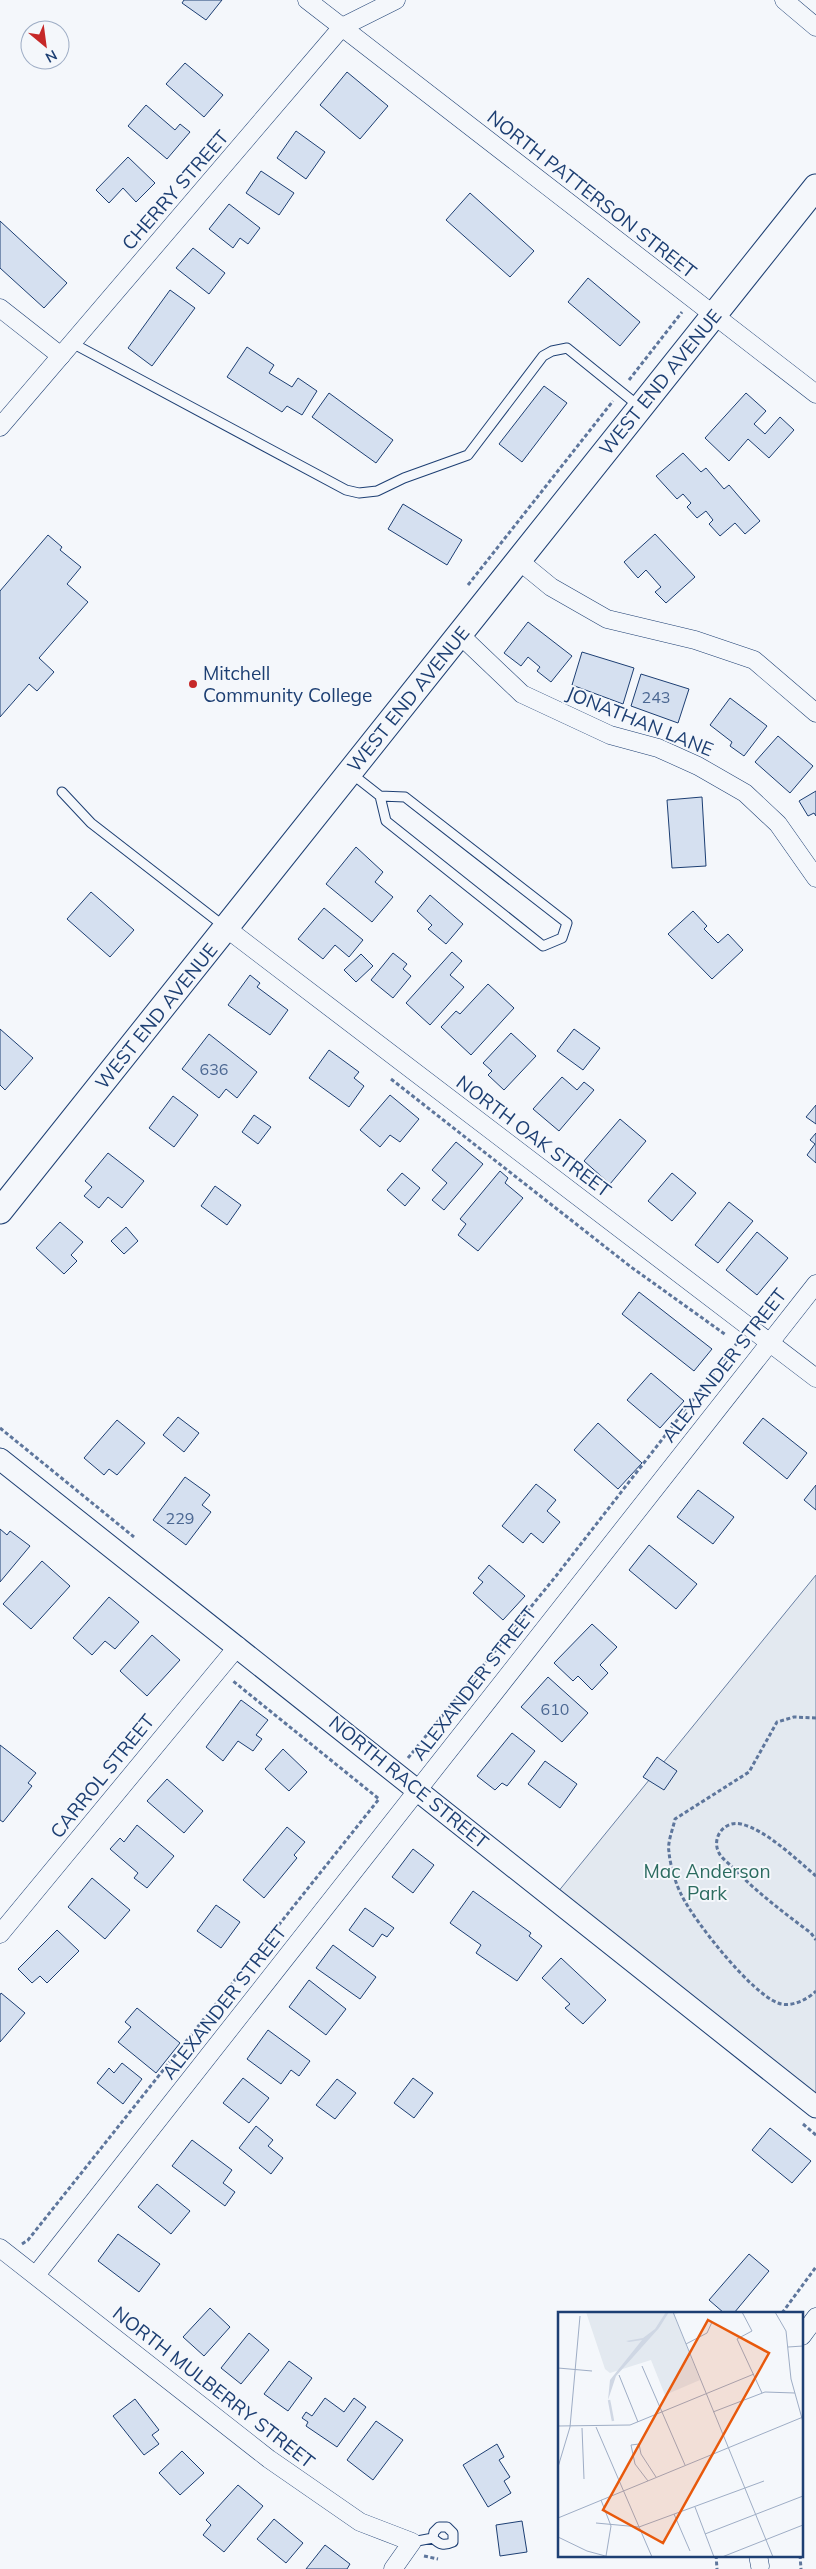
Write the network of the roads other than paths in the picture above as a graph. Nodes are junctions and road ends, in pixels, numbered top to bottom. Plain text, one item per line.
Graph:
1 (308, 0) edge
2 (396, 0) edge
3 (784, 0) edge
4 (342, 27) junction
5 (816, 27) edge
6 (816, 187) edge
7 (0, 308) edge
8 (713, 316) junction
9 (66, 349) junction
10 (816, 394) edge
11 (640, 407) junction
12 (0, 427) edge
13 (518, 560) junction
14 (459, 634) junction
15 (816, 713) edge
16 (349, 772) junction
17 (62, 792) dead end
18 (380, 796) junction
19 (816, 878) edge
20 (226, 928) junction
21 (0, 1211) edge
22 (816, 1284) edge
23 (769, 1342) junction
24 (816, 1378) edge
25 (0, 1459) edge
26 (238, 1646) junction
27 (417, 1790) junction
28 (0, 1934) edge
29 (816, 2107) edge
30 (0, 2248) edge
31 (36, 2275) junction
32 (816, 2317) edge
33 (804, 2333) edge
34 (433, 2538) dead end
35 (417, 2548) junction
36 (393, 2569) edge

1 - 4 street, NORTH PATTERSON STREET
2 - 4 street, CHERRY STREET
3 - 5 street
4 - 8 street, NORTH PATTERSON STREET
4 - 9 street, CHERRY STREET
6 - 8 main road, WEST END AVENUE
7 - 9 street
8 - 10 street, NORTH PATTERSON STREET
8 - 11 main road, WEST END AVENUE
9 - 11 lane
9 - 12 street, CHERRY STREET
11 - 13 main road, WEST END AVENUE
13 - 14 main road, WEST END AVENUE
13 - 15 street
14 - 16 main road, WEST END AVENUE
14 - 19 street, JONATHAN LANE
16 - 18 lane
16 - 20 main road, WEST END AVENUE
17 - 20 lane
18 - 18 lane
20 - 21 main road, WEST END AVENUE
20 - 23 street, NORTH OAK STREET
22 - 23 street, ALEXANDER STREET
23 - 24 street, NORTH OAK STREET
23 - 27 street, ALEXANDER STREET
25 - 26 street, NORTH RACE STREET
26 - 27 street, NORTH RACE STREET
26 - 28 street, CARROL STREET
27 - 29 street, NORTH RACE STREET
27 - 31 street, ALEXANDER STREET
30 - 31 street, NORTH MULBERRY STREET
31 - 35 street, NORTH MULBERRY STREET
32 - 33 street
34 - 35 lane
35 - 36 street

